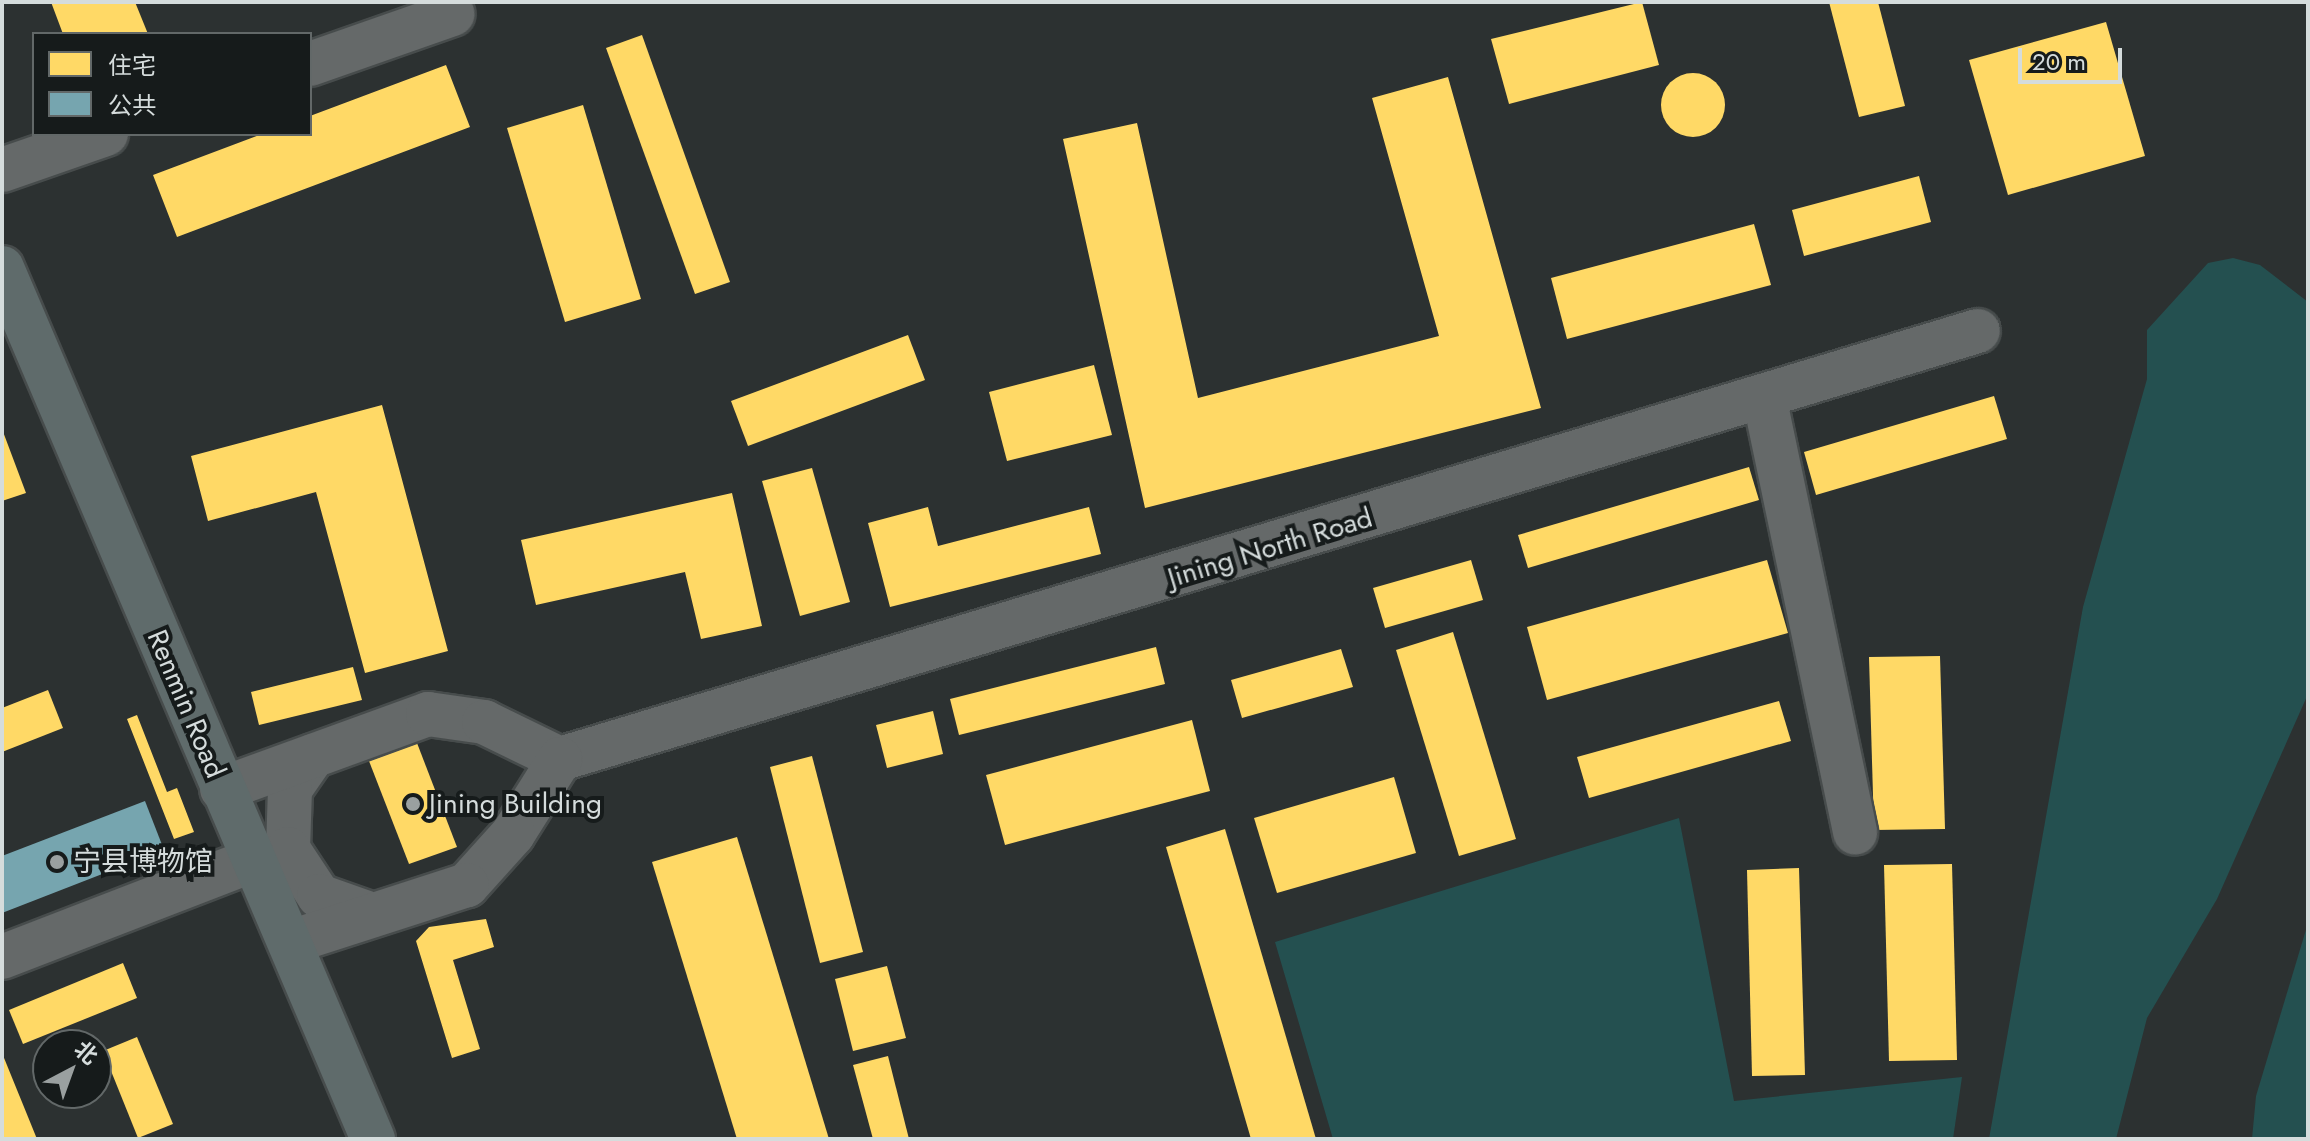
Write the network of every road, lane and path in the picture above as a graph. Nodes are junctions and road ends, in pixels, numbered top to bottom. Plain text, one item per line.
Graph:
1 (453, 14) dead end
2 (312, 63) edge
3 (100, 136) edge
4 (2, 170) edge
5 (2, 268) edge
6 (1978, 331) dead end
7 (1764, 396) junction
8 (313, 756) junction
9 (560, 759) junction
10 (222, 789) junction
11 (1855, 833) dead end
12 (253, 860) junction
13 (373, 915) junction
14 (291, 942) junction
15 (2, 957) edge
16 (373, 1139) edge

1 - 2 street
3 - 4 street
5 - 10 main road, Renmin Road
6 - 7 street, Jining North Road
7 - 9 street, Jining North Road
7 - 11 street
8 - 9 street
8 - 10 street
8 - 13 street
9 - 13 street
10 - 12 main road, Renmin Road
12 - 14 main road, Renmin Road
12 - 15 street
13 - 14 street
14 - 16 main road, Renmin Road

